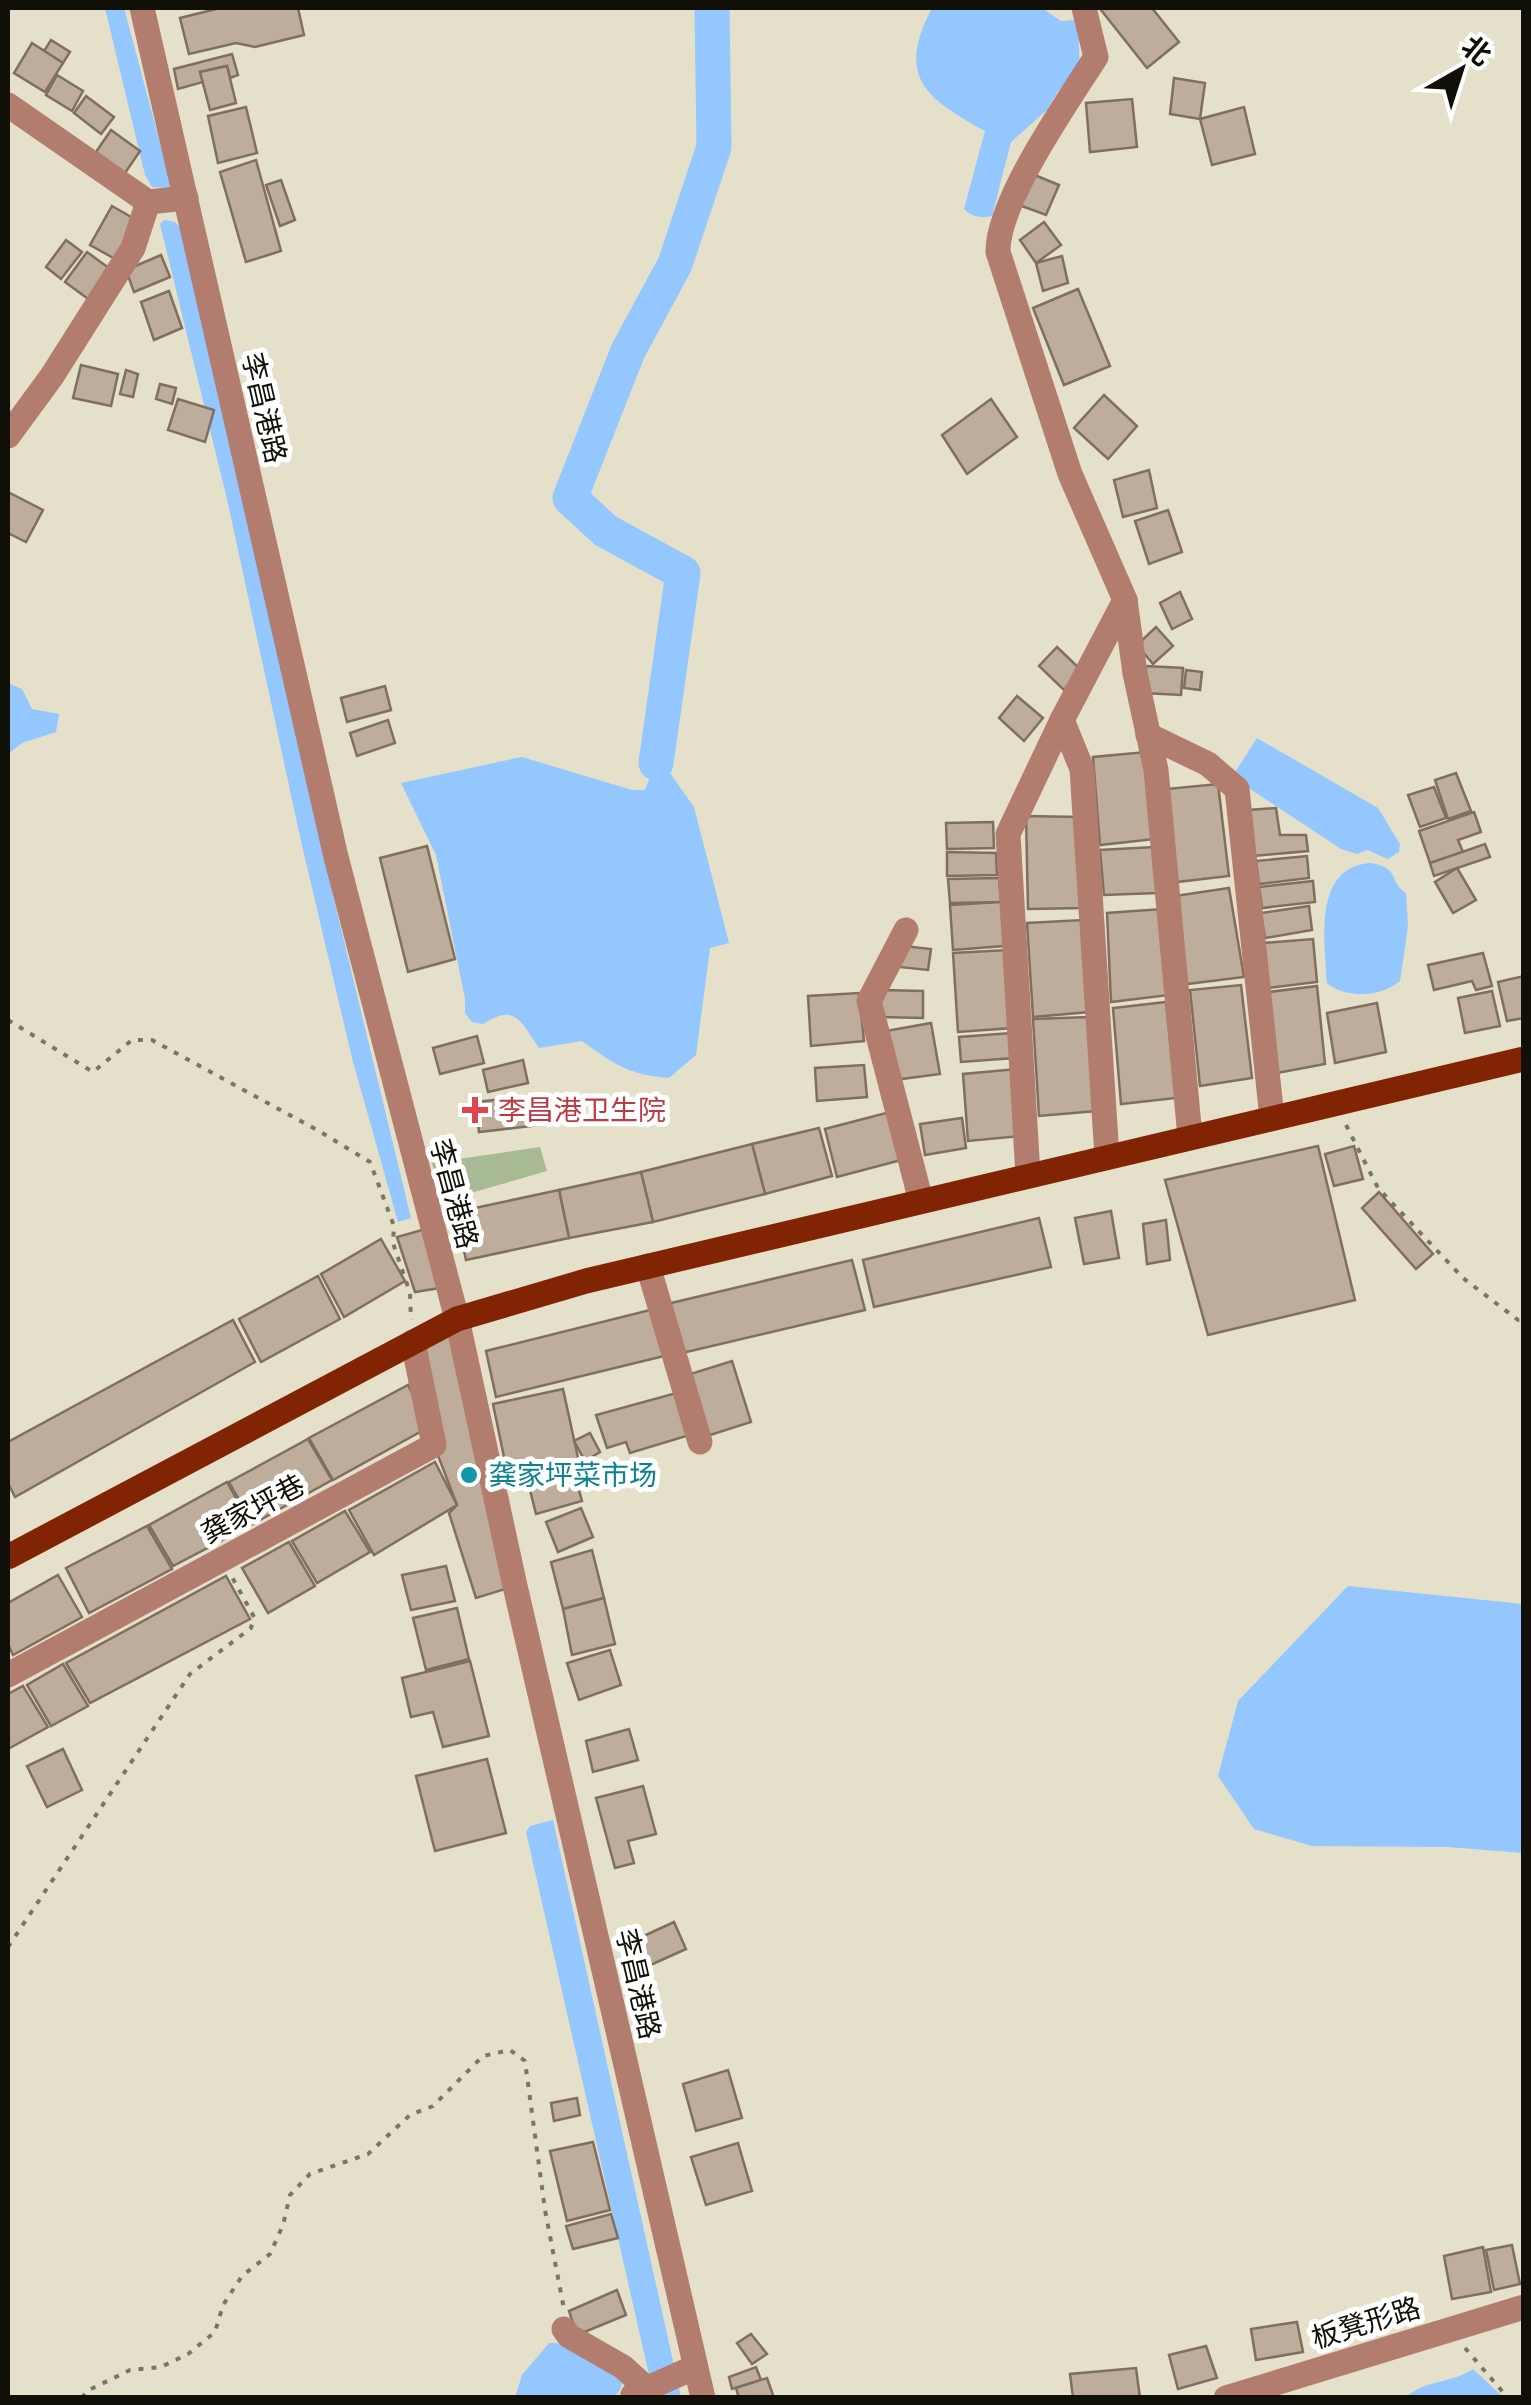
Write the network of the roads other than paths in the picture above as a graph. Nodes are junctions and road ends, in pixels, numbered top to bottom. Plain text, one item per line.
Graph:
1 (142, 8) edge
2 (1084, 8) edge
3 (8, 105) edge
4 (186, 198) junction
5 (148, 202) junction
6 (8, 436) edge
7 (1125, 600) junction
8 (1062, 720) junction
9 (1148, 735) junction
10 (906, 930) dead end
11 (1524, 1059) edge
12 (1272, 1118) junction
13 (1190, 1138) junction
14 (1108, 1157) junction
15 (1028, 1176) junction
16 (921, 1202) junction
17 (648, 1266) junction
18 (457, 1319) junction
19 (413, 1342) junction
20 (700, 1442) dead end
21 (8, 1557) edge
22 (8, 1676) edge
23 (1524, 2307) edge
24 (564, 2329) road end
25 (688, 2370) junction
26 (640, 2390) edge
27 (703, 2398) edge
28 (1226, 2398) edge

1 - 4 street, 李昌港路
2 - 7 street
3 - 5 street
4 - 5 street
4 - 18 street, 李昌港路
5 - 6 street
7 - 8 street
7 - 9 street
8 - 14 street
8 - 15 street
9 - 12 street
9 - 13 street
10 - 16 street
11 - 12 main road
12 - 13 main road
13 - 14 main road
14 - 15 main road
15 - 16 main road
16 - 17 main road
17 - 18 main road
17 - 20 street
18 - 19 main road
18 - 25 street, 李昌港路
19 - 21 main road
19 - 22 street, 龚家坪巷
23 - 28 street, 板凳形路
24 - 26 street
25 - 26 street
25 - 27 street, 李昌港路

